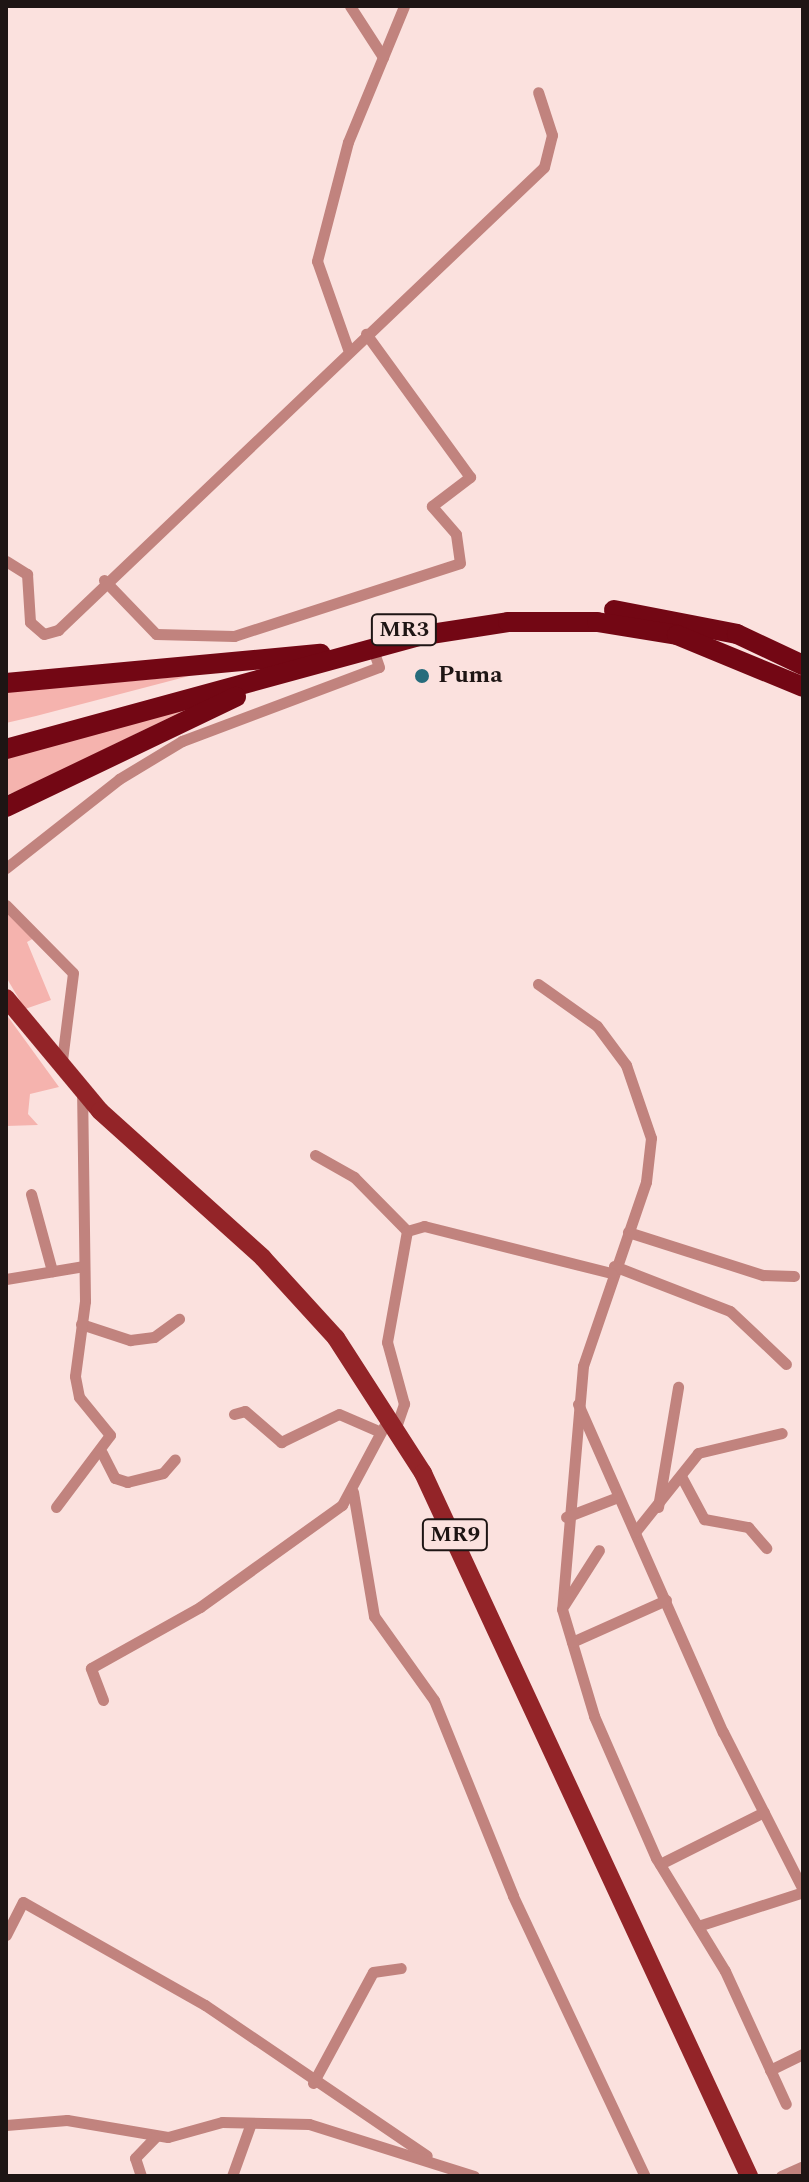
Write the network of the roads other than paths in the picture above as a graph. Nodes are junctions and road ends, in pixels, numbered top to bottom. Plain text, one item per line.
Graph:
1 (350, 6) edge
2 (404, 6) edge
3 (383, 57) junction
4 (538, 92) dead end
5 (366, 334) junction
6 (348, 349) junction
7 (6, 561) edge
8 (104, 580) junction
9 (373, 650) junction
10 (322, 659) junction
11 (803, 665) edge
12 (6, 683) edge
13 (332, 684) junction
14 (803, 687) edge
15 (6, 736) edge
16 (6, 749) edge
17 (6, 807) edge
18 (6, 868) edge
19 (6, 905) edge
20 (538, 984) dead end
21 (6, 998) edge
22 (60, 1069) junction
23 (82, 1092) junction
24 (315, 1155) dead end
25 (31, 1194) dead end
26 (407, 1231) junction
27 (628, 1232) junction
28 (84, 1266) junction
29 (613, 1270) junction
30 (52, 1271) junction
31 (794, 1276) dead end
32 (6, 1279) edge
33 (179, 1319) dead end
34 (81, 1324) junction
35 (786, 1364) dead end
36 (678, 1387) dead end
37 (578, 1404) junction
38 (234, 1414) dead end
39 (386, 1426) junction
40 (782, 1433) dead end
41 (102, 1453) junction
42 (175, 1459) dead end
43 (681, 1476) junction
44 (353, 1492) junction
45 (618, 1497) junction
46 (56, 1507) dead end
47 (658, 1508) junction
48 (566, 1517) junction
49 (635, 1532) junction
50 (766, 1548) dead end
51 (599, 1550) dead end
52 (666, 1600) junction
53 (562, 1609) junction
54 (572, 1642) junction
55 (103, 1700) dead end
56 (764, 1812) junction
57 (660, 1864) junction
58 (803, 1891) edge
59 (698, 1926) junction
60 (6, 1935) edge
61 (401, 1968) dead end
62 (803, 2054) edge
63 (770, 2070) junction
64 (313, 2083) junction
65 (786, 2104) dead end
66 (251, 2123) junction
67 (6, 2125) edge
68 (155, 2137) junction
69 (427, 2156) junction
70 (803, 2166) edge
71 (141, 2176) edge
72 (232, 2176) edge
73 (474, 2176) edge
74 (645, 2176) edge
75 (749, 2176) edge
76 (781, 2176) edge

1 - 3 street
2 - 3 street
3 - 6 street
4 - 5 street
5 - 6 street
5 - 8 street
6 - 8 street
7 - 8 street
9 - 10 highway, MR3
9 - 13 street
9 - 14 highway, MR3
10 - 11 highway, MR3
10 - 12 highway
10 - 13 street
10 - 15 highway, MR3
10 - 16 highway, MR3
10 - 17 highway
13 - 18 street
19 - 22 street
20 - 27 street
21 - 22 main road, MR9
22 - 23 main road, MR9
23 - 28 street
23 - 39 main road, MR9
24 - 26 street
25 - 30 street
26 - 29 street
26 - 39 street
27 - 29 street
27 - 31 street
28 - 30 street
28 - 34 street
29 - 35 street
29 - 37 street
30 - 32 street
33 - 34 street
34 - 41 street
36 - 47 street
37 - 45 street
37 - 48 street
38 - 39 street
39 - 44 street
39 - 75 main road, MR9
40 - 43 street
41 - 42 street
41 - 46 street
43 - 47 street
43 - 50 street
44 - 55 street
44 - 74 street
45 - 48 street
45 - 49 street
47 - 49 street
48 - 53 street
49 - 52 street
51 - 53 street
52 - 54 street
52 - 56 street
53 - 54 street
54 - 57 street
56 - 57 street
56 - 58 street
57 - 59 street
58 - 59 street
59 - 63 street
60 - 64 street
61 - 64 street
62 - 63 street
63 - 65 street
64 - 69 street
66 - 68 street
66 - 69 street
66 - 72 street
67 - 68 street
68 - 71 street
69 - 73 street
70 - 76 street

